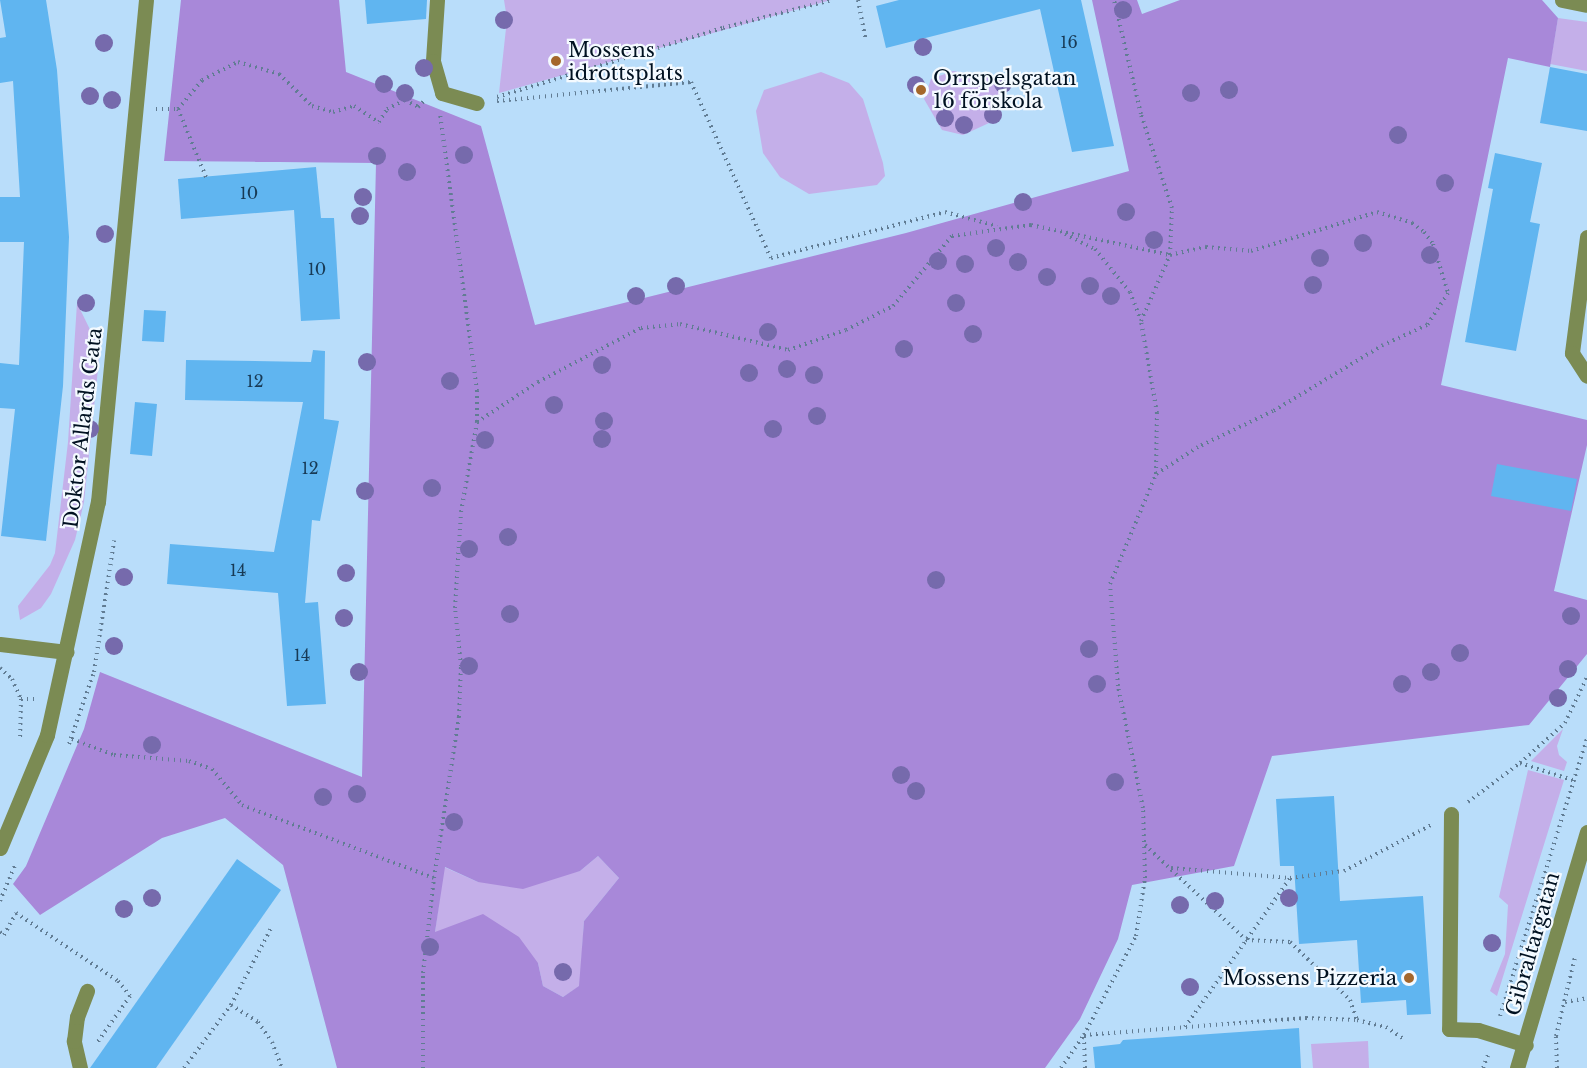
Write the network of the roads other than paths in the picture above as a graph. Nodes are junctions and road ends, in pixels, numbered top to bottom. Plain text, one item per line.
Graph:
1 (146, 0) edge
2 (437, 0) edge
3 (1562, 0) edge
4 (1587, 5) edge
5 (477, 103) road end
6 (1587, 237) edge
7 (1587, 376) edge
8 (0, 644) edge
9 (67, 652) junction
10 (1451, 814) road end
11 (1587, 832) edge
12 (0, 848) edge
13 (87, 991) dead end
14 (1526, 1045) junction
15 (80, 1068) edge
16 (1517, 1068) edge

1 - 9 street, Doktor Allards Gata
2 - 5 street
3 - 4 street
6 - 7 street
8 - 9 street
9 - 12 street, Doktor Allards Gata
10 - 14 street
11 - 14 street, Gibraltargatan
13 - 15 street
14 - 16 street, Gibraltargatan

